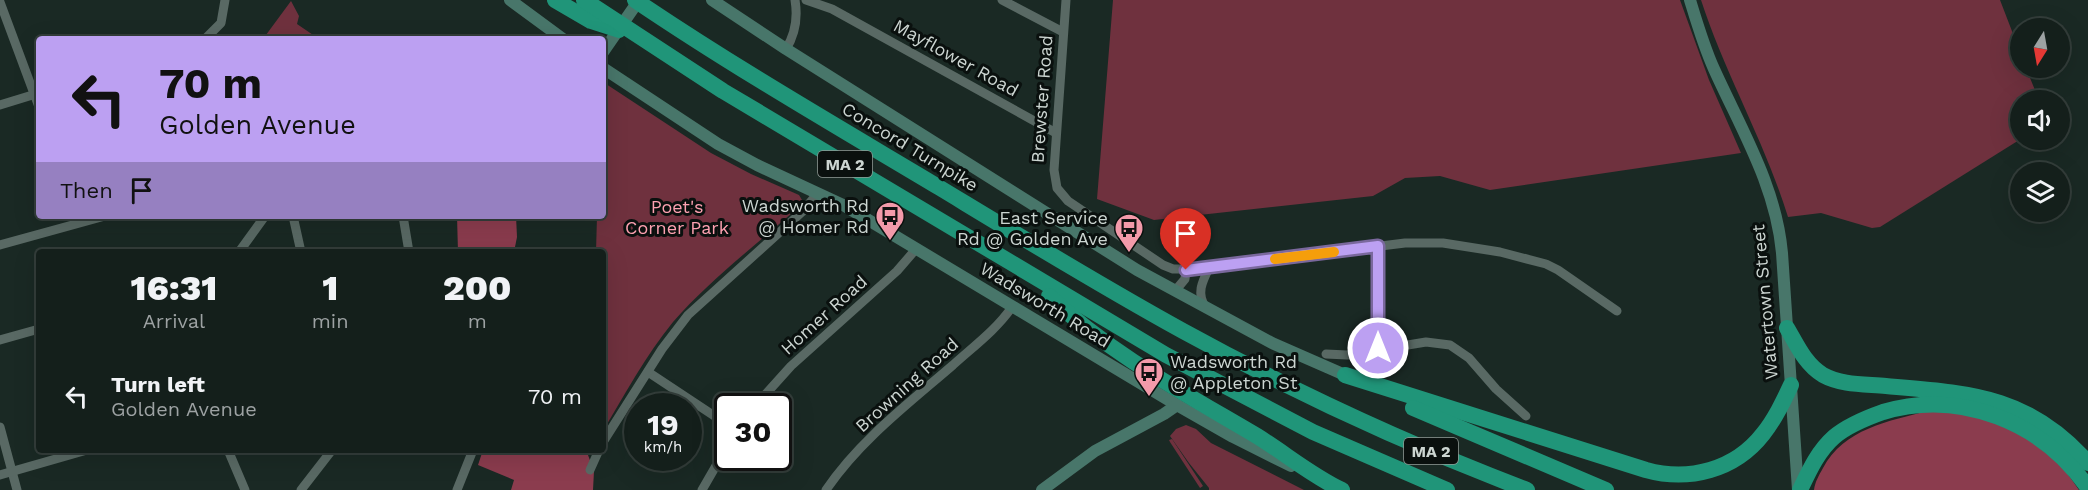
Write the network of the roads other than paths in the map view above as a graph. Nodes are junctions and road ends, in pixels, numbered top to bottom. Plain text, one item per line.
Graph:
1 (225, 0) edge
2 (510, 0) edge
3 (555, 0) edge
4 (584, 0) edge
5 (637, 0) edge
6 (712, 0) edge
7 (795, 0) edge
8 (806, 0) edge
9 (1002, 0) edge
10 (1066, 0) edge
11 (1690, 0) edge
12 (0, 2) edge
13 (603, 20) junction
14 (1064, 32) junction
15 (208, 36) edge
16 (559, 36) edge
17 (606, 47) edge
18 (786, 49) junction
19 (606, 70) edge
20 (36, 92) edge
21 (36, 94) edge
22 (0, 105) edge
23 (1056, 132) junction
24 (818, 193) junction
25 (94, 219) edge
26 (263, 219) edge
27 (294, 219) edge
28 (404, 219) edge
29 (0, 245) edge
30 (1378, 246) junction
31 (241, 249) edge
32 (300, 249) edge
33 (408, 249) edge
34 (916, 249) junction
35 (1015, 266) junction
36 (1209, 268) junction
37 (1186, 270) junction
38 (1175, 291) junction
39 (1012, 307) junction
40 (1206, 308) junction
41 (1617, 311) dead end
42 (1787, 328) junction
43 (36, 330) edge
44 (0, 340) edge
45 (1378, 348) junction
46 (1326, 354) dead end
47 (648, 372) junction
48 (1345, 375) junction
49 (1791, 385) junction
50 (767, 393) edge
51 (1177, 405) junction
52 (714, 416) edge
53 (1526, 416) dead end
54 (0, 427) edge
55 (606, 437) edge
56 (76, 453) edge
57 (229, 453) edge
58 (330, 453) edge
59 (472, 453) edge
60 (598, 453) edge
61 (2088, 463) edge
62 (714, 469) edge
63 (590, 470) dead end
64 (12, 471) junction
65 (0, 475) edge
66 (1335, 487) edge
67 (2088, 488) edge
68 (17, 490) edge
69 (244, 490) edge
70 (301, 490) edge
71 (457, 490) edge
72 (702, 490) edge
73 (826, 490) edge
74 (1042, 490) edge
75 (1447, 490) edge
76 (1527, 490) edge
77 (1606, 490) edge
78 (1799, 490) edge

1 - 15 street
2 - 16 main road
3 - 13 highway
4 - 13 highway
5 - 17 main road
5 - 76 highway, Concord Turnpike / MA 2
6 - 18 main road, Concord Turnpike
7 - 18 street
8 - 23 street, Mayflower Road
9 - 14 street
10 - 14 street, Brewster Road
11 - 42 main road, Watertown Street
12 - 20 street
13 - 35 highway, MA 2
14 - 23 street, Brewster Road
18 - 38 main road, Concord Turnpike
19 - 24 main road, Wadsworth Road
21 - 22 street
23 - 37 street, Brewster Road
24 - 34 main road, Wadsworth Road
24 - 47 street
25 - 29 street
26 - 31 street
27 - 32 street
28 - 33 street
30 - 36 street
30 - 41 street
30 - 45 street
34 - 39 main road, Wadsworth Road
34 - 50 street, Homer Road
35 - 66 highway
35 - 75 highway, MA 2
36 - 37 street
36 - 40 street
37 - 38 street
38 - 40 main road, Concord Turnpike
39 - 51 main road, Wadsworth Road
39 - 73 street, Browning Road
40 - 48 main road, Concord Turnpike
42 - 49 main road, Watertown Street
42 - 61 highway
43 - 44 street
45 - 46 street
45 - 53 street
47 - 52 street
47 - 55 street
48 - 49 highway
48 - 77 highway
49 - 78 main road, Watertown Street
51 - 66 main road, Wadsworth Road
51 - 74 main road
54 - 64 street
56 - 64 street
57 - 69 street
58 - 70 street
59 - 71 street
60 - 63 street
62 - 72 street
64 - 65 street
64 - 68 street
67 - 78 highway

